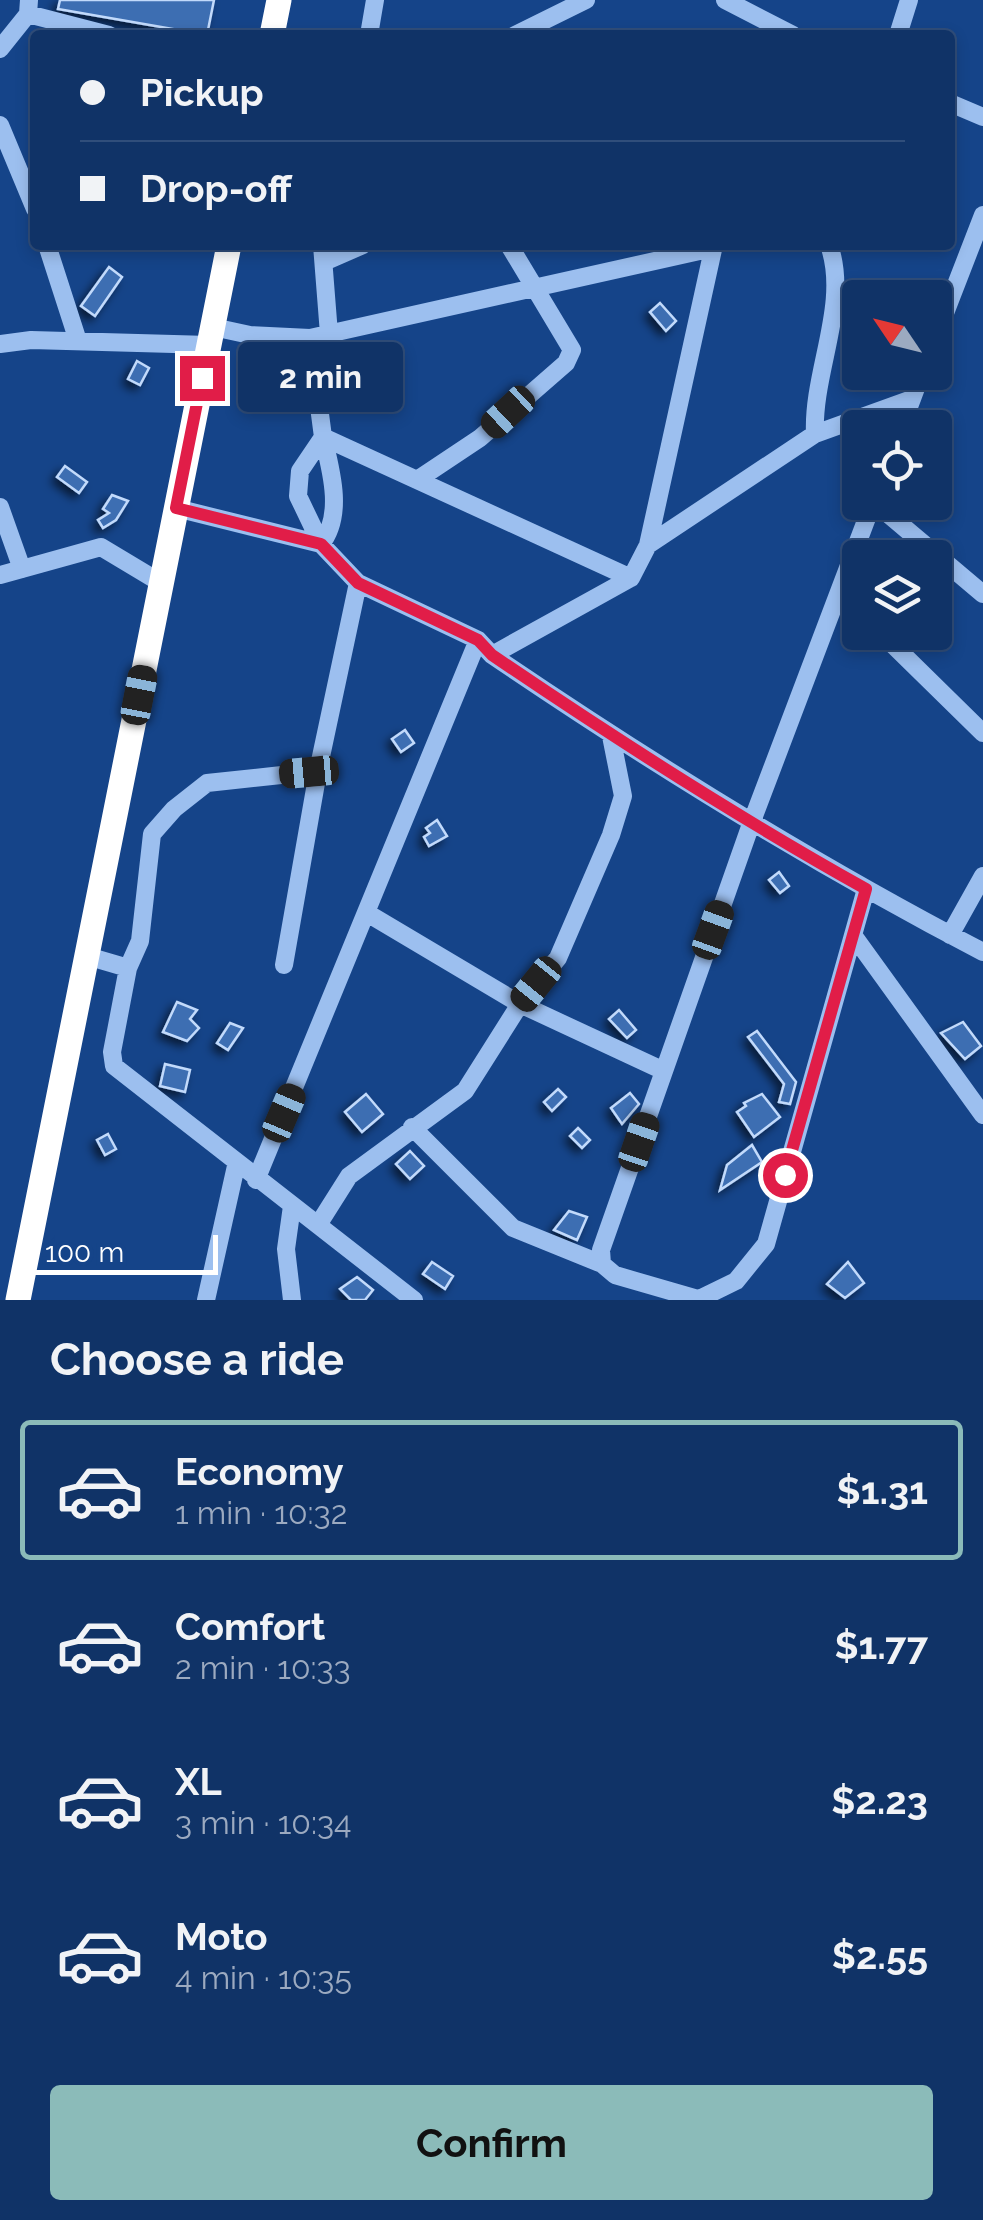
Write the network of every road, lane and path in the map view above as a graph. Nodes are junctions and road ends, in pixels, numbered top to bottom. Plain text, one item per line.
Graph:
1 (279, 0) edge
2 (375, 0) edge
3 (586, 0) edge
4 (725, 0) edge
5 (909, 0) edge
6 (29, 7) edge
7 (751, 8) edge
8 (94, 30) edge
9 (273, 30) edge
10 (370, 30) edge
11 (525, 30) edge
12 (772, 30) edge
13 (900, 30) edge
14 (0, 50) edge
15 (955, 105) edge
16 (983, 117) edge
17 (0, 125) edge
18 (30, 198) edge
19 (983, 215) edge
20 (48, 250) edge
21 (228, 250) edge
22 (512, 250) edge
23 (702, 250) edge
24 (713, 250) edge
25 (831, 250) edge
26 (323, 254) edge
27 (539, 290) junction
28 (952, 295) edge
29 (211, 336) junction
30 (320, 336) junction
31 (78, 341) junction
32 (0, 344) edge
33 (915, 390) edge
34 (912, 399) junction
35 (908, 410) edge
36 (814, 434) junction
37 (323, 437) junction
38 (417, 480) junction
39 (0, 507) edge
40 (176, 508) junction
41 (867, 520) edge
42 (895, 520) edge
43 (321, 544) junction
44 (648, 545) junction
45 (22, 568) junction
46 (0, 575) edge
47 (631, 578) junction
48 (358, 583) junction
49 (161, 584) junction
50 (839, 592) junction
51 (983, 594) edge
52 (842, 595) edge
53 (478, 640) junction
54 (898, 650) edge
55 (492, 655) junction
56 (983, 733) edge
57 (611, 736) junction
58 (318, 766) junction
59 (750, 824) junction
60 (983, 876) edge
61 (866, 889) junction
62 (367, 913) junction
63 (853, 935) junction
64 (950, 935) junction
65 (983, 952) edge
66 (87, 956) junction
67 (284, 965) dead end
68 (128, 968) junction
69 (520, 1004) junction
70 (664, 1071) junction
71 (983, 1115) edge
72 (412, 1126) junction
73 (236, 1166) junction
74 (256, 1180) junction
75 (292, 1206) junction
76 (318, 1225) junction
77 (602, 1264) junction
78 (18, 1300) edge
79 (206, 1300) edge
80 (292, 1300) edge
81 (414, 1300) edge
82 (698, 1300) edge

1 - 9 highway
2 - 10 street
3 - 11 street
4 - 7 street
5 - 13 street
6 - 8 street
6 - 14 street
7 - 12 street
15 - 16 street
17 - 18 street
19 - 28 street
20 - 31 street
21 - 29 highway
22 - 27 street
23 - 27 street
24 - 44 street
25 - 36 street
26 - 30 street
27 - 30 street
27 - 38 street
29 - 30 street
29 - 31 street
29 - 40 highway
30 - 37 street
31 - 32 street
33 - 34 street
34 - 35 street
34 - 36 street
36 - 44 street
37 - 38 street
37 - 43 street
37 - 43 street
38 - 47 street
39 - 45 street
40 - 43 street
40 - 49 highway
41 - 50 street
42 - 51 street
43 - 48 street
44 - 47 street
45 - 46 street
45 - 49 street
47 - 55 street
48 - 53 street
48 - 58 street
49 - 66 highway
50 - 52 street
50 - 59 street
53 - 55 street
53 - 62 street
54 - 56 street
55 - 57 street
57 - 59 street
57 - 69 street
58 - 67 street
58 - 68 street
59 - 61 street
59 - 70 street
60 - 64 street
61 - 63 street
61 - 64 street
62 - 69 street
62 - 74 street
63 - 71 street
63 - 82 street
64 - 65 street
66 - 68 street
66 - 78 highway
68 - 73 street
69 - 70 street
69 - 72 street
70 - 77 street
72 - 76 street
72 - 77 street
73 - 74 street
73 - 79 street
74 - 75 street
75 - 76 street
75 - 80 street
76 - 81 street
77 - 82 street

